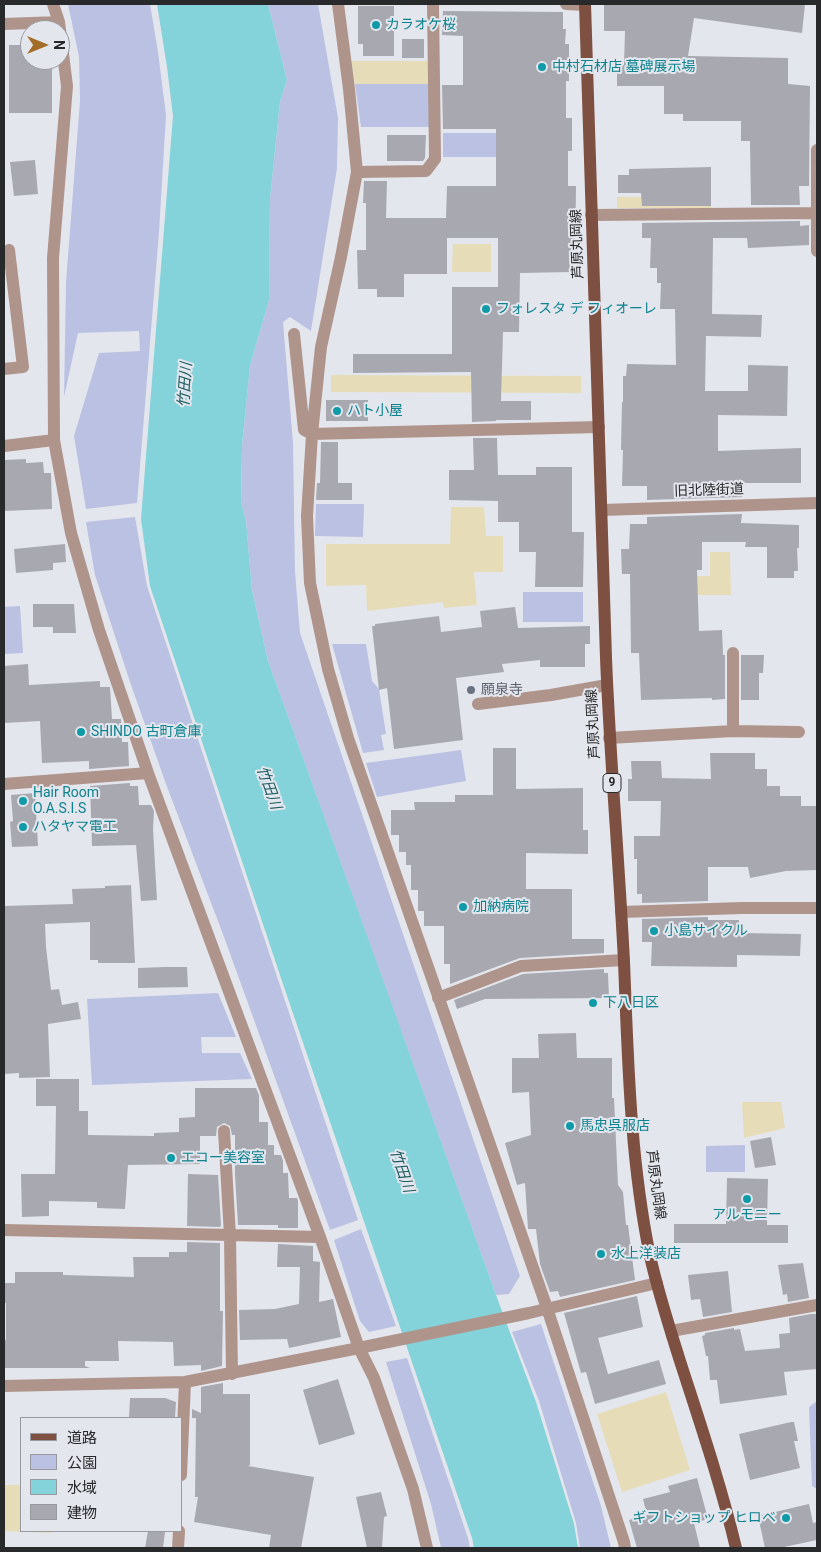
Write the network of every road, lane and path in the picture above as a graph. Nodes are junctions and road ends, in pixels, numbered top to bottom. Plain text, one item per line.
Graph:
1 (53, 4) edge
2 (338, 4) edge
3 (433, 4) edge
4 (566, 4) edge
5 (585, 4) edge
6 (58, 20) edge
7 (20, 23) edge
8 (4, 24) edge
9 (65, 70) edge
10 (817, 150) edge
11 (356, 172) junction
12 (816, 213) edge
13 (592, 215) junction
14 (9, 250) dead end
15 (817, 251) edge
16 (294, 334) dead end
17 (4, 369) edge
18 (600, 427) junction
19 (312, 434) junction
20 (54, 440) junction
21 (4, 446) edge
22 (817, 503) edge
23 (602, 510) junction
24 (732, 653) dead end
25 (607, 685) junction
26 (478, 704) dead end
27 (733, 731) junction
28 (799, 732) dead end
29 (609, 738) junction
30 (148, 773) junction
31 (4, 784) edge
32 (817, 908) edge
33 (621, 912) junction
34 (624, 960) junction
35 (438, 998) junction
36 (224, 1131) dead end
37 (4, 1230) edge
38 (230, 1236) junction
39 (320, 1237) junction
40 (657, 1283) junction
41 (817, 1305) edge
42 (547, 1308) junction
43 (671, 1331) junction
44 (365, 1347) junction
45 (232, 1374) junction
46 (185, 1382) junction
47 (4, 1386) edge
48 (182, 1452) edge
49 (179, 1532) edge
50 (178, 1548) edge
51 (427, 1548) edge
52 (624, 1548) edge
53 (736, 1548) edge

1 - 6 street
2 - 11 street
3 - 11 street
4 - 5 street
5 - 13 main road, 芦原丸岡線 / 9
7 - 8 street
9 - 20 street
10 - 12 street
11 - 19 street
12 - 13 street
12 - 15 street
13 - 18 main road, 芦原丸岡線 / 9
14 - 17 street
16 - 19 street
18 - 19 street
18 - 23 main road, 芦原丸岡線 / 9
19 - 35 street
20 - 21 street
20 - 30 street
22 - 23 street, 旧北陸街道
23 - 25 main road, 芦原丸岡線 / 9
24 - 27 street
25 - 26 street
25 - 29 main road, 芦原丸岡線 / 9
27 - 28 street
27 - 29 street
29 - 33 main road, 芦原丸岡線 / 9
30 - 31 street
30 - 39 street
32 - 33 street
33 - 34 main road, 芦原丸岡線 / 9
34 - 35 street
34 - 40 main road, 芦原丸岡線 / 9
35 - 42 street
36 - 38 street
37 - 38 street
38 - 39 street
38 - 45 street
39 - 44 street
40 - 42 street
40 - 43 main road, 芦原丸岡線 / 9
41 - 43 street
42 - 44 street
42 - 52 street
43 - 53 main road, 芦原丸岡線 / 9
44 - 45 street
44 - 51 street
45 - 46 street
46 - 47 street
46 - 48 street
49 - 50 street

